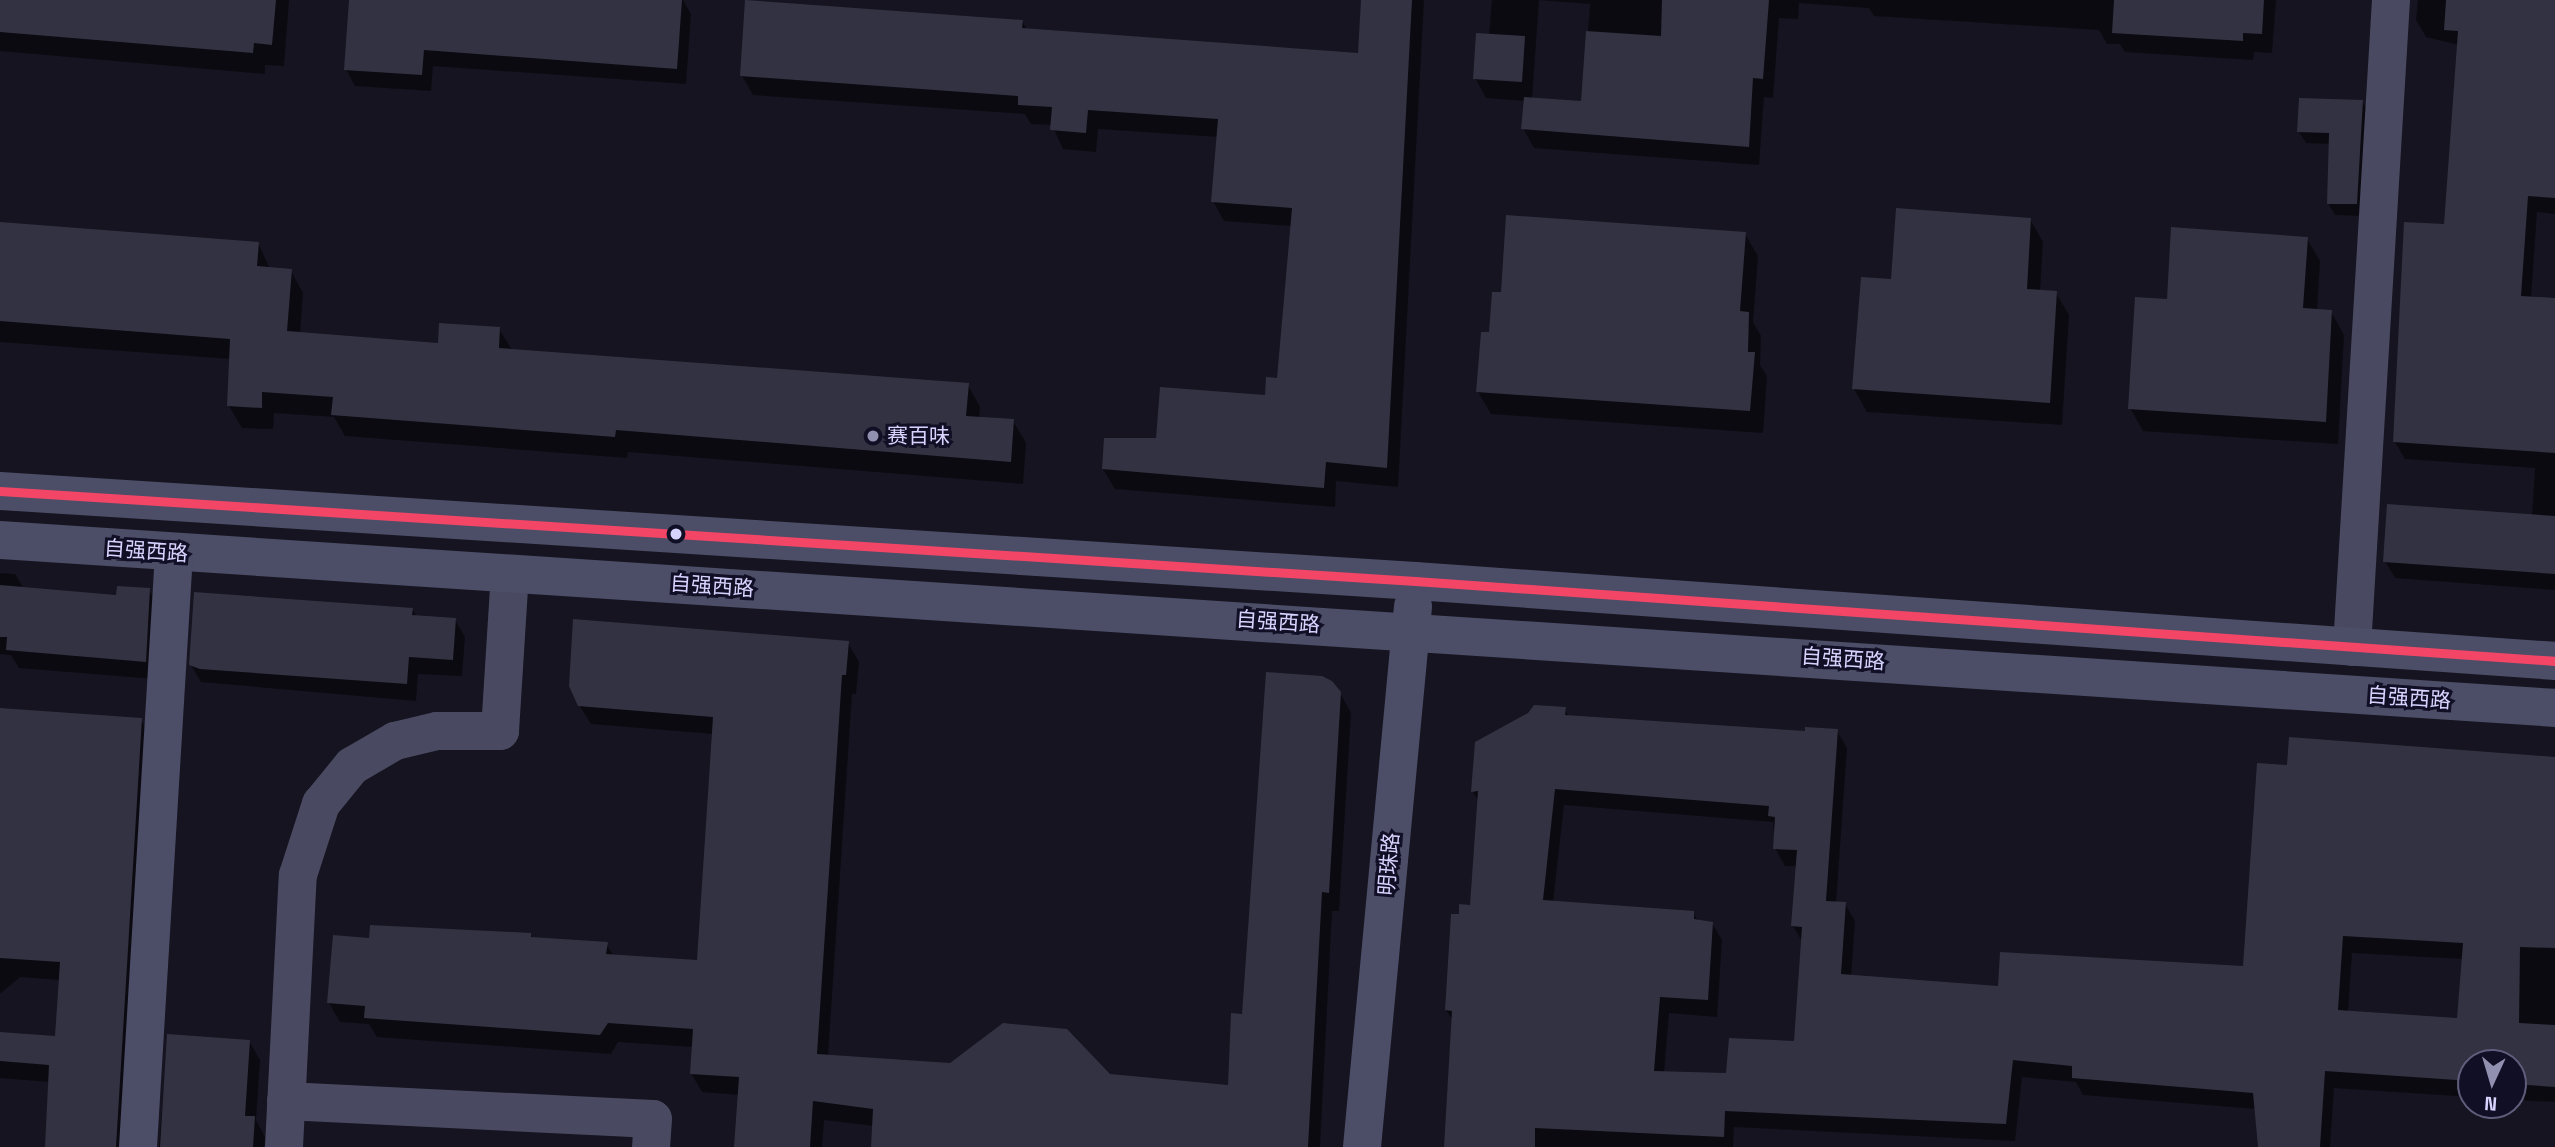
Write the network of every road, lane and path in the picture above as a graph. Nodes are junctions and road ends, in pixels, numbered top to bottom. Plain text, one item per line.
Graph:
1 (2391, 0) edge
2 (0, 491) edge
3 (0, 540) edge
4 (174, 553) junction
5 (510, 574) junction
6 (1415, 581) junction
7 (1411, 630) junction
8 (2352, 647) junction
9 (2555, 661) edge
10 (2555, 708) edge
11 (286, 1101) junction
12 (138, 1147) edge
13 (284, 1147) edge
14 (651, 1147) edge
15 (1362, 1147) edge

1 - 8 street
2 - 6 main road
3 - 4 main road, 自强西路
4 - 5 main road, 自强西路
4 - 12 main road
5 - 7 main road, 自强西路
5 - 11 street
6 - 7 main road, 明珠路
6 - 8 main road
7 - 10 main road, 自强西路
7 - 15 main road, 明珠路
8 - 9 main road
11 - 13 street
11 - 14 street

